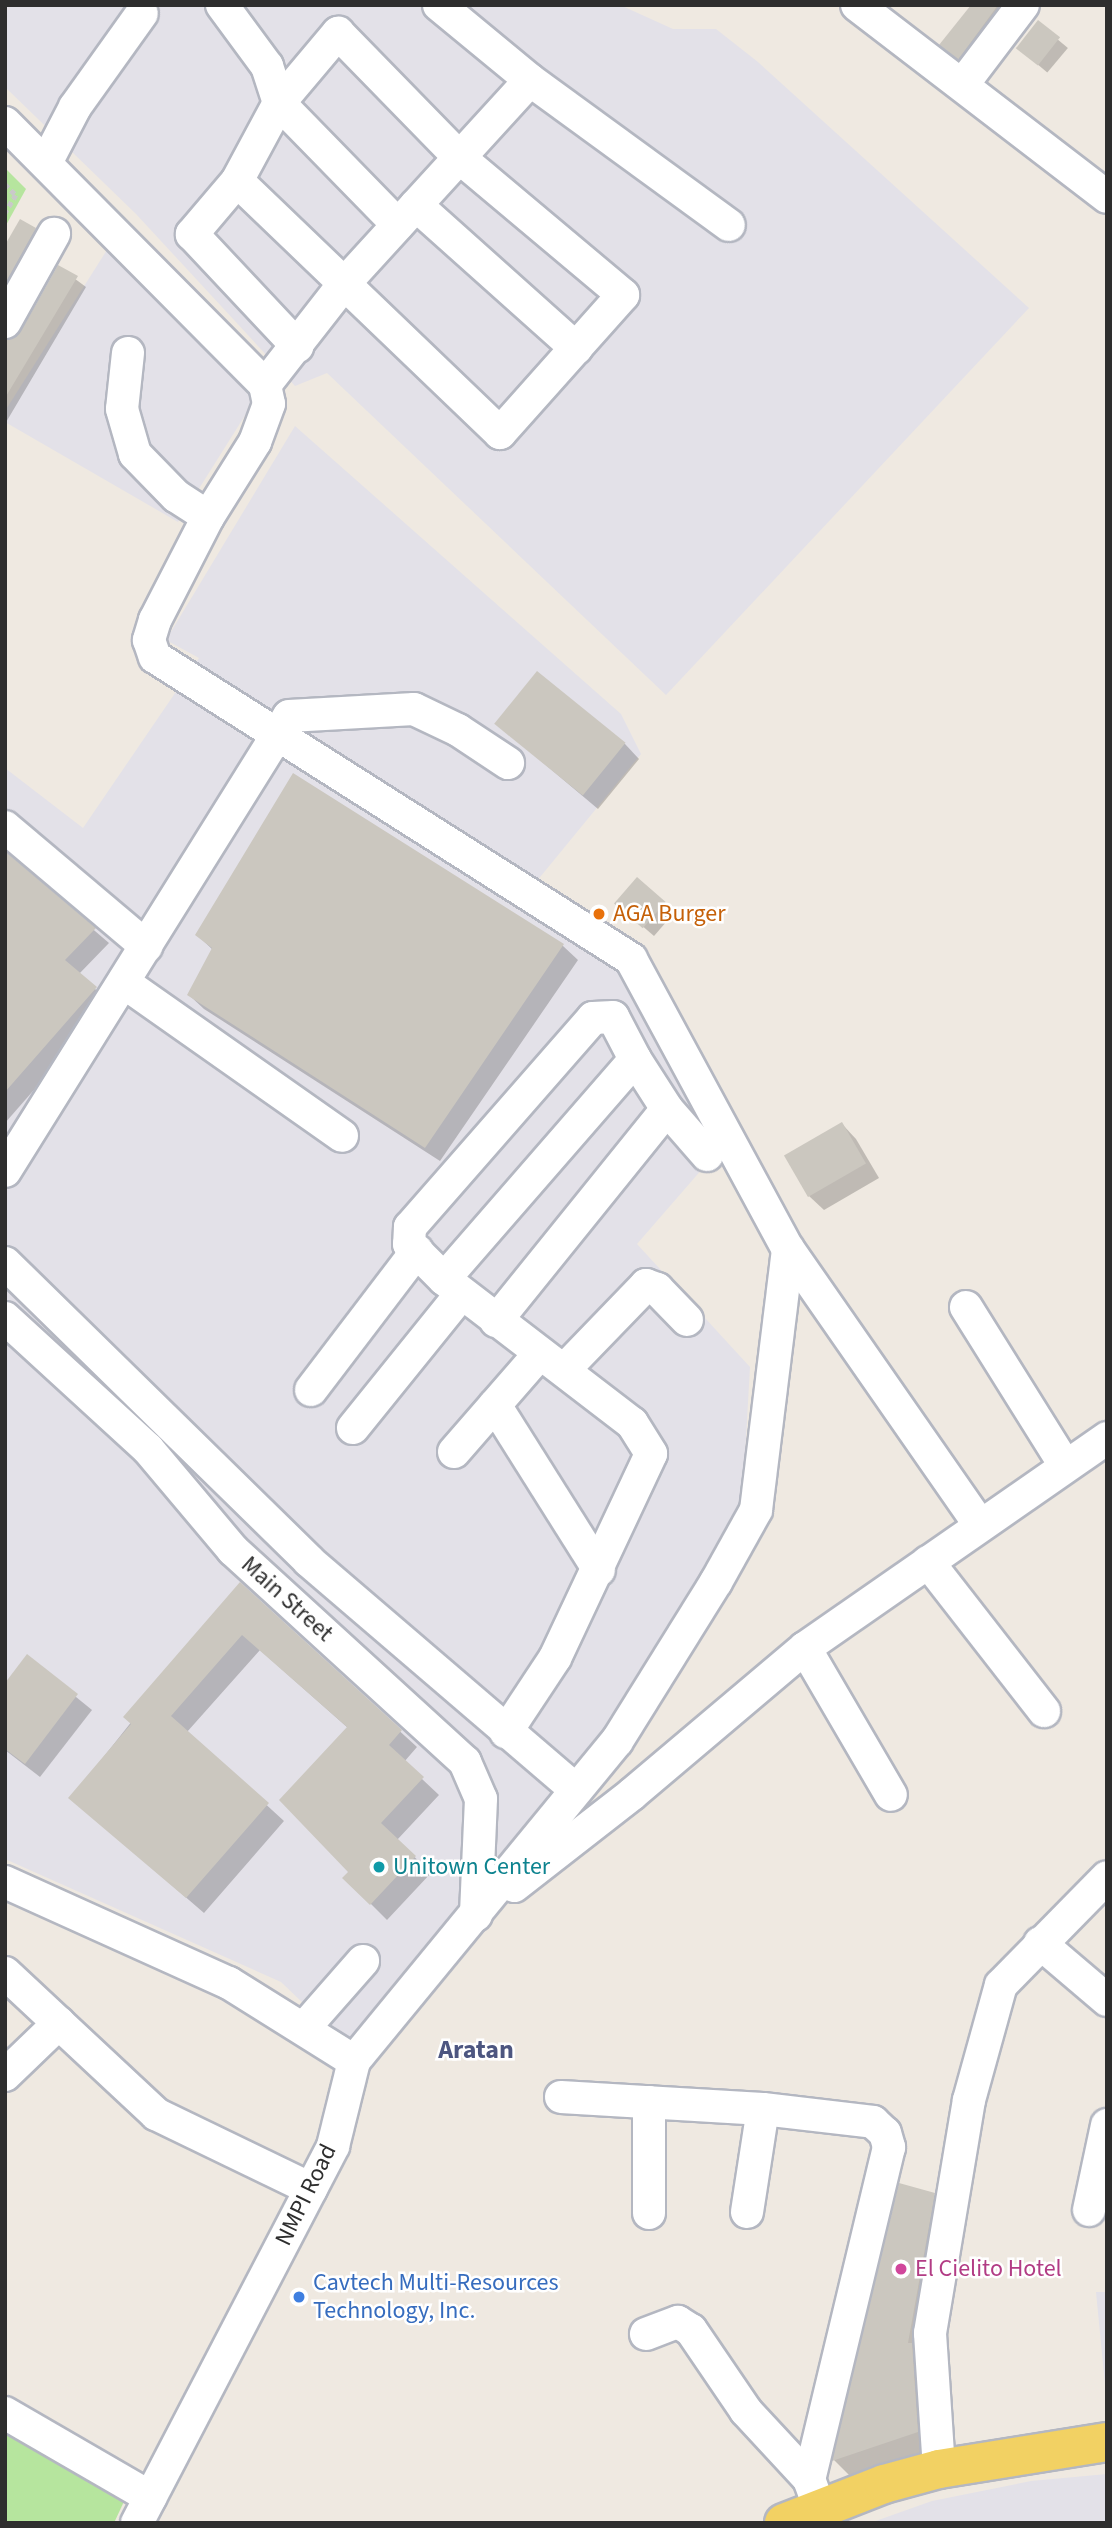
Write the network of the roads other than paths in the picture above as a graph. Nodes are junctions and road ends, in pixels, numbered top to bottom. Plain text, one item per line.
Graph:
1 (222, 5) edge
2 (439, 5) edge
3 (857, 5) edge
4 (1023, 5) edge
5 (142, 13) dead end
6 (530, 80) junction
7 (963, 84) junction
8 (279, 103) junction
9 (5, 123) edge
10 (460, 158) junction
11 (46, 163) junction
12 (237, 181) junction
13 (1107, 197) edge
14 (407, 215) junction
15 (729, 225) dead end
16 (54, 234) dead end
17 (343, 285) junction
18 (5, 322) edge
19 (297, 346) junction
20 (576, 348) junction
21 (128, 353) dead end
22 (265, 385) junction
23 (208, 517) junction
24 (279, 735) junction
25 (508, 763) dead end
26 (5, 827) edge
27 (146, 946) junction
28 (126, 984) junction
29 (635, 1059) junction
30 (667, 1110) junction
31 (342, 1136) dead end
32 (707, 1155) dead end
33 (5, 1171) edge
34 (788, 1249) junction
35 (417, 1251) junction
36 (5, 1264) edge
37 (453, 1287) junction
38 (966, 1307) dead end
39 (5, 1318) edge
40 (687, 1320) dead end
41 (496, 1321) junction
42 (552, 1361) junction
43 (311, 1390) dead end
44 (495, 1405) junction
45 (353, 1428) dead end
46 (1107, 1438) edge
47 (454, 1452) dead end
48 (1064, 1464) junction
49 (980, 1525) junction
50 (928, 1562) junction
51 (599, 1570) junction
52 (805, 1648) junction
53 (1044, 1711) dead end
54 (506, 1732) junction
55 (575, 1788) junction
56 (891, 1795) dead end
57 (1107, 1877) edge
58 (5, 1882) edge
59 (476, 1915) junction
60 (1040, 1943) junction
61 (363, 1961) dead end
62 (5, 1973) edge
63 (1107, 2000) edge
64 (59, 2023) junction
65 (304, 2027) junction
66 (354, 2061) junction
67 (5, 2075) edge
68 (561, 2097) dead end
69 (649, 2102) junction
70 (763, 2109) junction
71 (1107, 2125) edge
72 (310, 2189) junction
73 (1089, 2210) dead end
74 (747, 2212) dead end
75 (649, 2213) dead end
76 (646, 2334) dead end
77 (5, 2413) edge
78 (1107, 2442) edge
79 (939, 2469) junction
80 (814, 2493) junction
81 (144, 2510) edge
82 (784, 2523) edge

1 - 8 street
2 - 6 street
3 - 7 street
4 - 7 street
5 - 11 street
6 - 10 street
6 - 15 street
7 - 13 street
8 - 10 street
8 - 12 street
8 - 14 street
9 - 11 street
10 - 14 street
10 - 20 street
11 - 22 street
12 - 17 street
12 - 19 street
14 - 17 street
14 - 20 street
16 - 18 street
17 - 19 street
17 - 20 street
19 - 22 street
21 - 23 street
22 - 23 street
23 - 24 street
24 - 25 street
24 - 27 street
24 - 34 street
26 - 27 street
27 - 28 street
28 - 31 street
28 - 33 street
29 - 30 street
29 - 35 street
29 - 37 street
30 - 32 street
30 - 41 street
34 - 49 street
34 - 55 street
35 - 37 street
35 - 43 street
36 - 54 street
37 - 41 street
37 - 45 street
38 - 48 street
39 - 59 street, Main Street
40 - 42 street
41 - 42 street
42 - 44 street
42 - 51 street
44 - 47 street
44 - 51 street
46 - 48 street
48 - 49 street
49 - 50 street
50 - 52 street
50 - 53 street
51 - 54 street
52 - 56 street
52 - 59 street
54 - 55 street
55 - 59 street
57 - 60 street
58 - 65 street
59 - 66 street
60 - 63 street
60 - 79 street
61 - 65 street
62 - 64 street
64 - 67 street
64 - 72 street
65 - 66 street
66 - 72 street, NMPI Road
68 - 69 street
69 - 70 street
69 - 75 street
70 - 74 street
70 - 80 street
71 - 73 street
72 - 81 street, NMPI Road
76 - 80 street
77 - 81 street
78 - 79 main road
79 - 80 main road
80 - 82 main road

